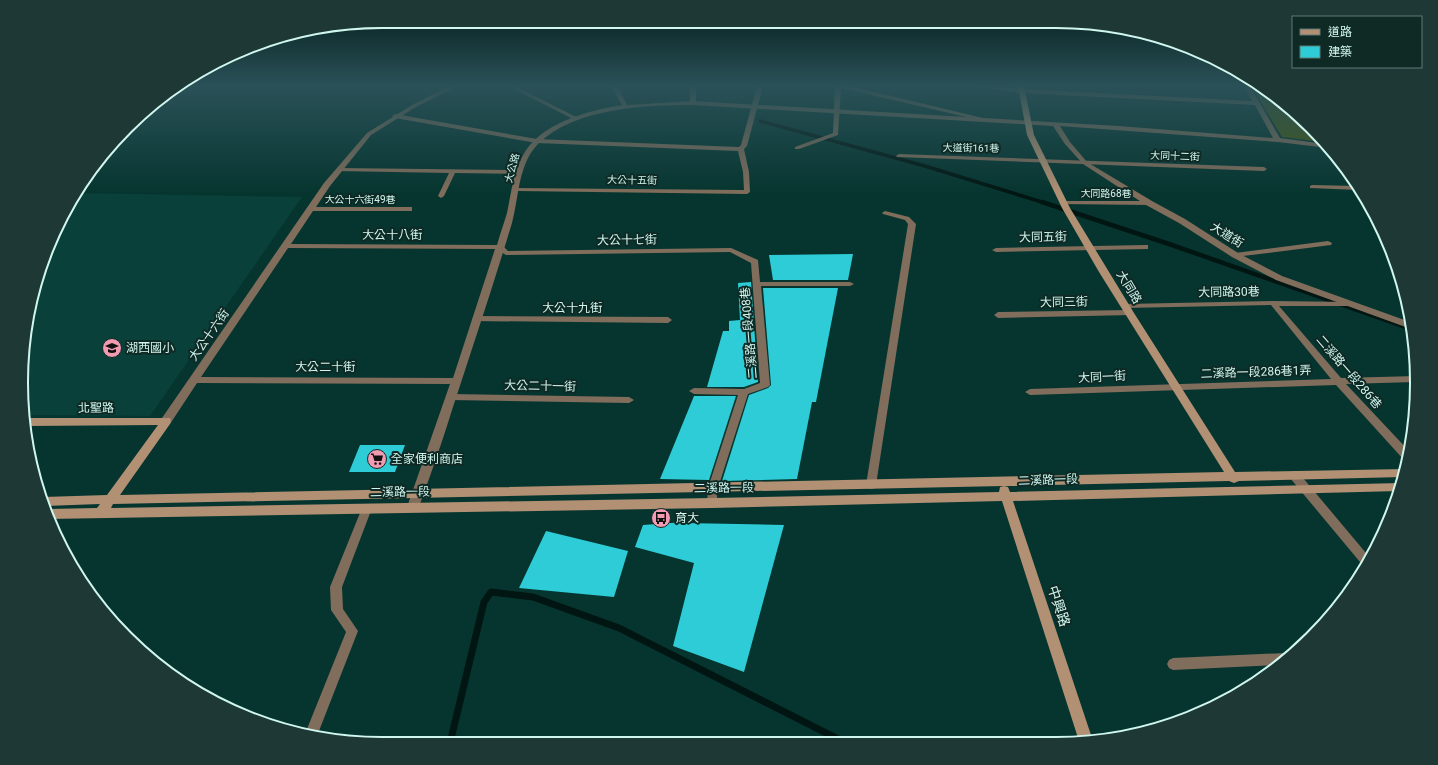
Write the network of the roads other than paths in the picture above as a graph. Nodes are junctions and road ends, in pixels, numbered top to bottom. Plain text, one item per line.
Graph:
1 (387, 122) edge
2 (427, 122) edge
3 (571, 122) edge
4 (750, 122) edge
5 (837, 122) edge
6 (1002, 122) edge
7 (1268, 122) edge
8 (1026, 123) junction
9 (1056, 124) junction
10 (1278, 140) junction
11 (537, 141) junction
12 (1318, 145) edge
13 (797, 148) dead end
14 (741, 149) junction
15 (899, 156) dead end
16 (1042, 160) junction
17 (1085, 163) junction
18 (1264, 169) dead end
19 (339, 170) junction
20 (453, 171) junction
21 (520, 172) junction
22 (1312, 187) dead end
23 (1351, 188) edge
24 (517, 189) junction
25 (440, 196) dead end
26 (1149, 203) junction
27 (1066, 208) junction
28 (311, 209) junction
29 (409, 209) dead end
30 (885, 212) dead end
31 (1328, 243) dead end
32 (286, 246) junction
33 (499, 247) junction
34 (1145, 247) dead end
35 (1090, 248) junction
36 (996, 250) dead end
37 (1235, 255) junction
38 (755, 262) joint
39 (756, 284) junction
40 (850, 284) dead end
41 (1273, 303) junction
42 (1348, 304) junction
43 (1127, 309) junction
44 (998, 315) dead end
45 (476, 320) junction
46 (668, 320) dead end
47 (1405, 324) edge
48 (1410, 379) edge
49 (194, 380) junction
50 (456, 381) junction
51 (1338, 381) junction
52 (1174, 386) junction
53 (694, 391) dead end
54 (744, 392) junction
55 (1030, 392) dead end
56 (451, 397) junction
57 (629, 400) dead end
58 (166, 421) junction
59 (30, 422) edge
60 (1403, 452) edge
61 (1398, 473) edge
62 (1294, 475) junction
63 (1232, 476) junction
64 (1000, 482) junction
65 (871, 485) junction
66 (1394, 487) edge
67 (713, 488) junction
68 (1306, 489) junction
69 (1242, 490) junction
70 (418, 492) junction
71 (1006, 496) junction
72 (111, 498) junction
73 (49, 503) edge
74 (712, 503) junction
75 (413, 507) junction
76 (367, 508) junction
77 (54, 514) edge
78 (100, 514) junction
79 (1364, 559) edge
80 (1276, 659) edge
81 (1173, 664) dead end
82 (313, 730) edge
83 (1084, 736) edge

1 - 19 street, 大公十六街
2 - 11 lane
3 - 11 street, 大公路
4 - 14 lane
5 - 13 lane
6 - 8 street, 大公路
7 - 10 street
8 - 9 street, 大公路
8 - 16 main road, 大同路
9 - 10 street, 大公路
9 - 17 street, 大道街
10 - 12 street, 大公路
11 - 14 lane
11 - 21 street, 大公路
14 - 24 lane, 大公十五街
15 - 16 lane, 大道街161巷
16 - 17 lane, 大道街161巷
16 - 27 main road, 大同路
17 - 18 lane, 大同十二街
17 - 26 street, 大道街
19 - 20 lane
19 - 28 street, 大公十六街
20 - 21 lane
20 - 25 lane
21 - 24 street, 大公路
22 - 23 lane
24 - 33 street, 大公路
26 - 27 lane, 大同路68巷
26 - 37 street, 大道街
27 - 35 main road, 大同路
28 - 29 street, 大公十六街49巷
28 - 32 street, 大公十六街
30 - 65 lane
31 - 37 lane
32 - 33 street, 大公十八街
32 - 49 street, 大公十六街
33 - 38 lane, 大公十七街
33 - 45 street, 大公路
34 - 35 street, 大同五街
35 - 36 street, 大同五街
35 - 43 main road, 大同路
37 - 42 street, 大道街
38 - 39 lane, 二溪路一段408巷
39 - 40 lane
39 - 54 lane, 二溪路一段408巷
41 - 42 lane, 大同路30巷
41 - 43 lane, 大同路30巷
41 - 51 lane, 二溪路一段286巷
42 - 47 street, 大道街
43 - 44 lane, 大同三街
43 - 52 main road, 大同路
45 - 46 lane, 大公十九街
45 - 50 street, 大公路
48 - 51 lane, 二溪路一段286巷1弄
49 - 50 street, 大公二十街
49 - 58 street, 大公十六街
50 - 56 street, 大公路
51 - 52 lane, 二溪路一段286巷1弄
51 - 60 lane, 二溪路一段286巷
52 - 55 lane, 大同一街
52 - 63 main road, 大同路
53 - 54 lane
54 - 67 lane, 二溪路一段408巷
56 - 57 lane, 大公二十一街
56 - 70 street, 大公路
58 - 59 main road, 北聖路
58 - 72 main road, 大公十六街
61 - 62 main road, 二溪路一段
62 - 63 main road, 二溪路一段
62 - 68 lane
63 - 64 main road, 二溪路一段
63 - 69 main road, 大同路
64 - 65 main road, 二溪路一段
64 - 71 main road, 中興路
65 - 67 main road, 二溪路一段
66 - 68 main road, 二溪路一段
67 - 70 main road, 二溪路一段
67 - 74 lane, 二溪路一段408巷
68 - 69 main road, 二溪路一段
68 - 79 lane
69 - 71 main road, 二溪路一段
70 - 72 main road, 二溪路一段
70 - 75 street, 大公路
71 - 74 main road, 二溪路一段
71 - 83 main road, 中興路
72 - 73 main road, 二溪路一段
72 - 78 main road, 大公十六街
74 - 75 main road, 二溪路一段
75 - 76 main road, 二溪路一段
76 - 78 main road, 二溪路一段
76 - 82 lane
77 - 78 main road, 二溪路一段
80 - 81 lane

